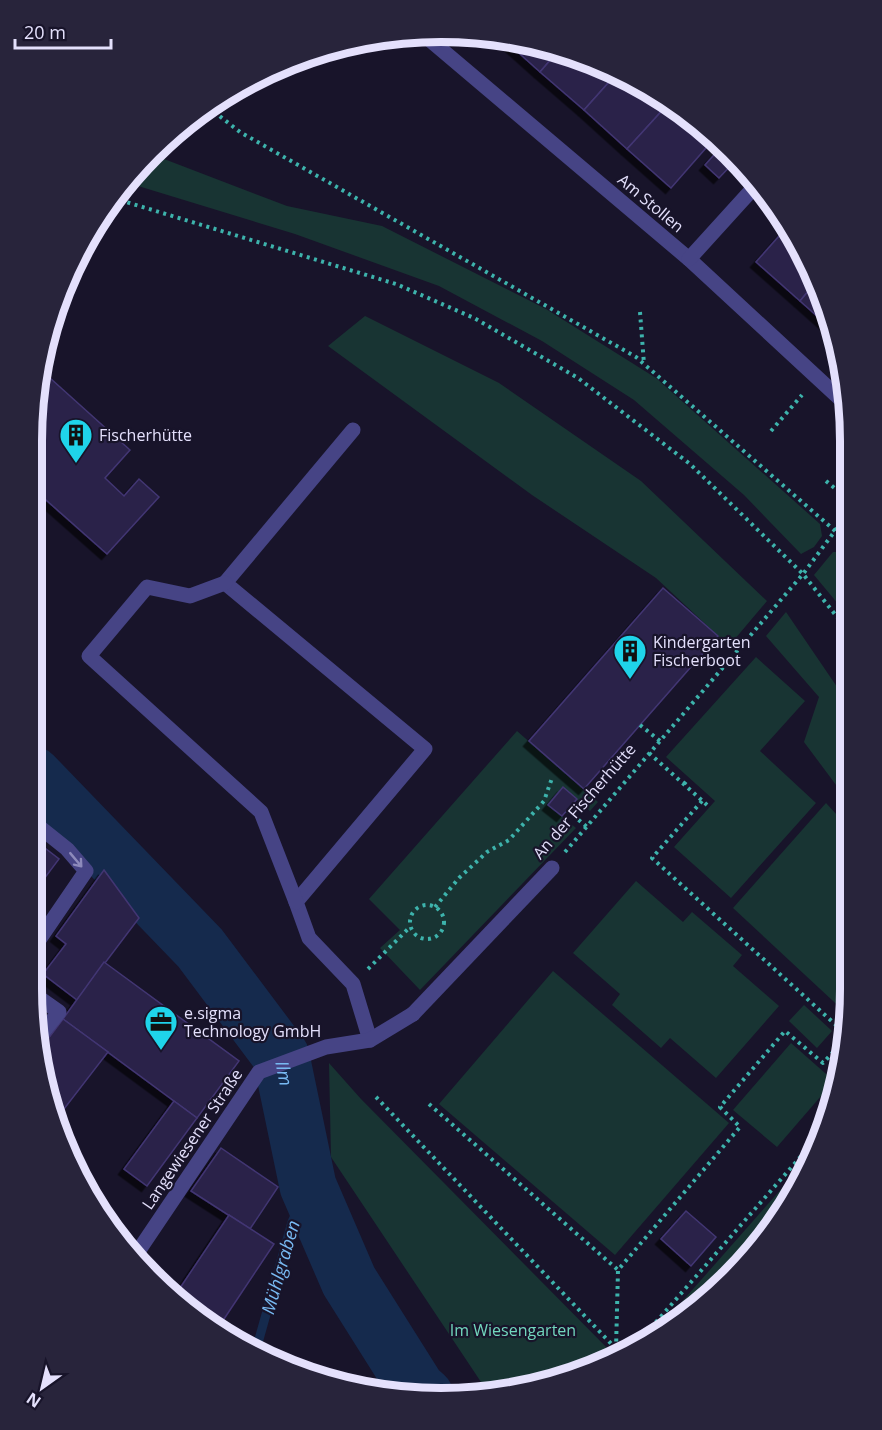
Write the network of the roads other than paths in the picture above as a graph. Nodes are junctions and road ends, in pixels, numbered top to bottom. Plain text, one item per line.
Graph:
1 (433, 42) edge
2 (751, 190) edge
3 (689, 259) junction
4 (838, 397) edge
5 (353, 430) dead end
6 (225, 583) junction
7 (42, 829) edge
8 (552, 868) road end
9 (296, 902) junction
10 (42, 935) edge
11 (42, 1000) edge
12 (44, 1030) edge
13 (370, 1040) junction
14 (259, 1072) joint
15 (139, 1250) edge

1 - 3 street, Am Stollen
2 - 3 street
3 - 4 street, Am Stollen
5 - 6 street
6 - 9 street
6 - 9 street
7 -> 10 street
8 - 13 street, An der Fischerhütte
9 - 13 street
11 - 12 street
13 - 14 street, An der Fischerhütte
14 - 15 street, Langewiesener Straße

